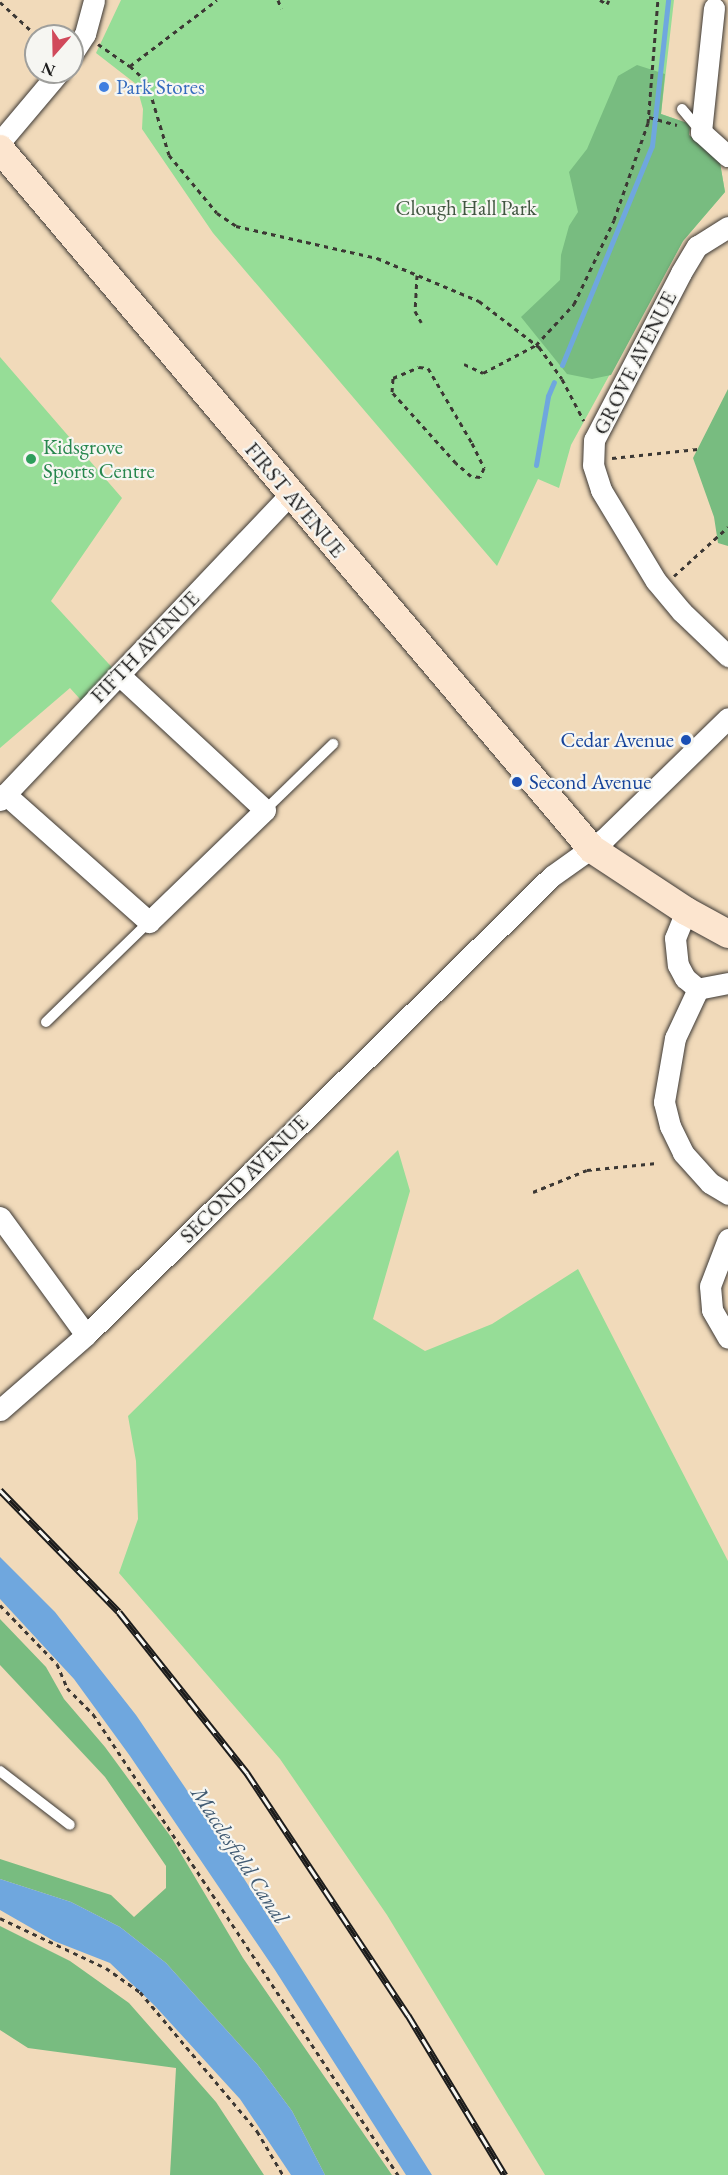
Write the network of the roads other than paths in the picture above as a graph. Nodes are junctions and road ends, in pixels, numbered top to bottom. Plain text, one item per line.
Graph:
1 (94, 0) edge
2 (714, 8) dead end
3 (84, 36) edge
4 (49, 84) edge
5 (682, 109) dead end
6 (701, 132) junction
7 (0, 142) edge
8 (0, 149) edge
9 (728, 156) edge
10 (728, 227) edge
11 (290, 494) junction
12 (728, 656) edge
13 (119, 675) junction
14 (728, 718) edge
15 (333, 744) dead end
16 (2, 794) edge
17 (265, 810) junction
18 (592, 849) junction
19 (686, 911) junction
20 (149, 922) junction
21 (728, 934) edge
22 (728, 983) edge
23 (698, 989) junction
24 (46, 1022) dead end
25 (728, 1194) edge
26 (0, 1217) edge
27 (728, 1239) edge
28 (86, 1335) junction
29 (728, 1338) edge
30 (0, 1410) edge
31 (0, 1771) edge
32 (70, 1825) dead end

1 - 3 street
2 - 6 street
4 - 7 street
5 - 6 lane
6 - 9 street
8 - 11 main road, FIRST AVENUE
10 - 12 street, GROVE AVENUE
11 - 13 street, FIFTH AVENUE
11 - 18 main road, FIRST AVENUE
13 - 16 street, FIFTH AVENUE
13 - 17 street
14 - 18 street, SECOND AVENUE
15 - 17 lane
16 - 20 street
17 - 20 street
18 - 19 main road
18 - 28 street, SECOND AVENUE
19 - 21 main road
19 - 23 street
20 - 24 lane
22 - 23 street
23 - 25 street
26 - 28 street
27 - 29 street
28 - 30 street, SECOND AVENUE
31 - 32 lane

